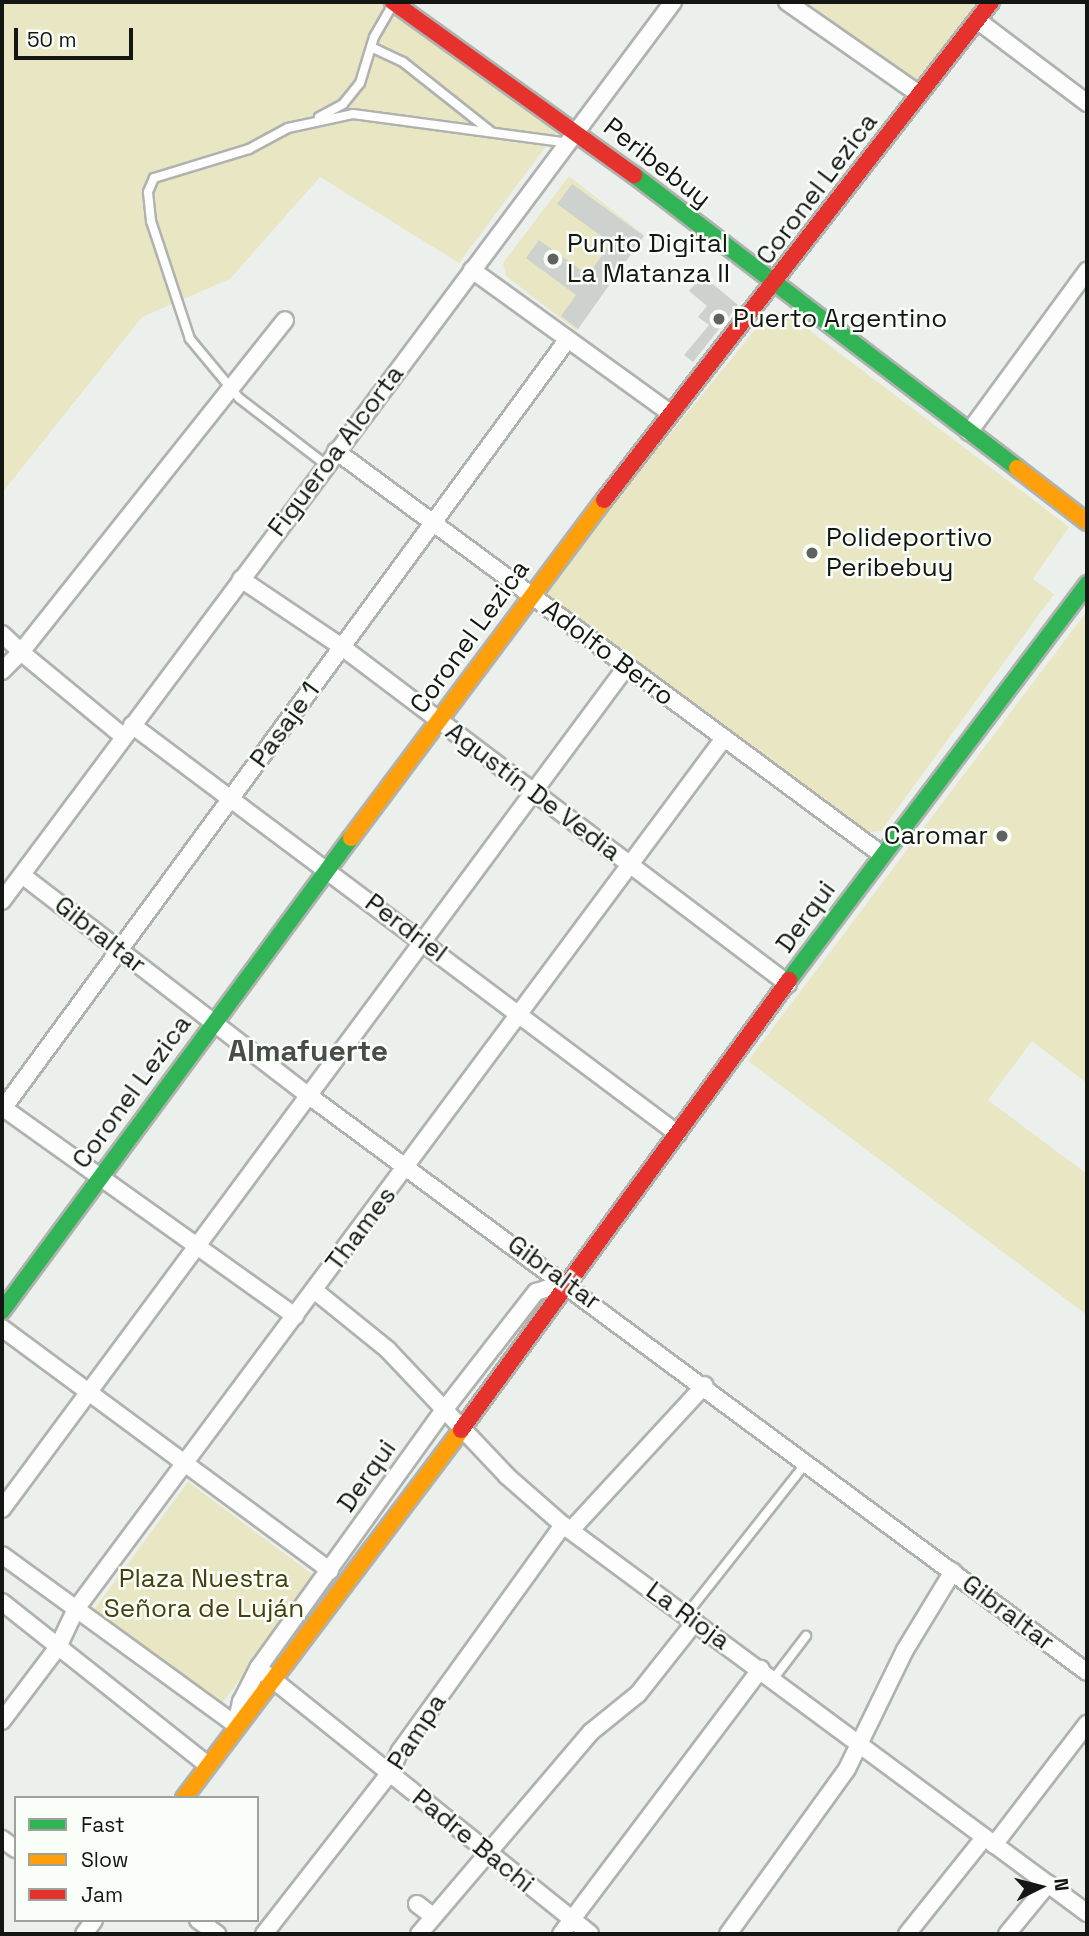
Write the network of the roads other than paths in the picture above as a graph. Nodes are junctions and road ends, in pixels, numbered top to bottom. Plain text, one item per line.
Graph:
1 (394, 2) edge
2 (673, 2) edge
3 (787, 2) edge
4 (991, 2) edge
5 (978, 20) junction
6 (371, 47) junction
7 (919, 94) junction
8 (1087, 103) edge
9 (314, 120) junction
10 (492, 133) junction
11 (570, 136) junction
12 (472, 270) junction
13 (1087, 271) edge
14 (775, 286) junction
15 (285, 320) dead end
16 (568, 339) junction
17 (230, 389) junction
18 (670, 413) junction
19 (969, 432) junction
20 (336, 451) junction
21 (325, 464) junction
22 (1087, 522) edge
23 (433, 523) junction
24 (241, 579) junction
25 (1087, 584) edge
26 (530, 595) junction
27 (2, 635) edge
28 (342, 647) junction
29 (21, 652) junction
30 (627, 666) junction
31 (2, 671) edge
32 (440, 722) junction
33 (128, 731) junction
34 (724, 738) junction
35 (536, 791) junction
36 (233, 796) junction
37 (881, 854) junction
38 (629, 863) junction
39 (326, 868) junction
40 (22, 875) junction
41 (2, 901) edge
42 (425, 942) junction
43 (119, 950) junction
44 (788, 984) junction
45 (520, 1014) junction
46 (214, 1023) junction
47 (308, 1095) junction
48 (2, 1109) edge
49 (678, 1134) junction
50 (407, 1168) junction
51 (102, 1176) junction
52 (197, 1244) junction
53 (567, 1282) junction
54 (314, 1290) junction
55 (2, 1311) edge
56 (295, 1316) junction
57 (2, 1328) edge
58 (705, 1385) junction
59 (87, 1392) junction
60 (444, 1410) junction
61 (464, 1427) junction
62 (807, 1462) junction
63 (184, 1464) junction
64 (2, 1509) edge
65 (567, 1528) junction
66 (2, 1555) edge
67 (330, 1572) junction
68 (953, 1572) junction
69 (2, 1602) edge
70 (76, 1609) junction
71 (691, 1619) junction
72 (806, 1636) dead end
73 (58, 1647) junction
74 (260, 1667) junction
75 (1087, 1672) edge
76 (767, 1674) junction
77 (274, 1682) junction
78 (2, 1721) edge
79 (1087, 1724) edge
80 (236, 1725) junction
81 (860, 1745) junction
82 (208, 1765) junction
83 (390, 1773) junction
84 (185, 1796) edge
85 (989, 1841) junction
86 (486, 1852) junction
87 (1048, 1884) junction
88 (417, 1904) dead end
89 (1087, 1913) edge
90 (433, 1916) junction
91 (573, 1921) junction
92 (201, 1922) edge
93 (217, 1934) edge
94 (264, 1934) edge
95 (419, 1934) edge
96 (561, 1934) edge
97 (590, 1934) edge
98 (728, 1934) edge
99 (906, 1934) edge
100 (1007, 1934) edge

1 - 6 lane
1 - 11 street, Peribebuy
2 - 11 street, Figueroa Alcorta
3 - 7 street
4 - 5 street, Coronel Lezica
5 - 7 street, Coronel Lezica
5 - 8 street
6 - 9 lane
6 - 10 lane
7 - 14 street, Coronel Lezica
9 - 10 lane
9 - 17 lane
10 - 11 lane
11 - 12 street, Figueroa Alcorta
11 - 14 street, Peribebuy
12 - 16 street
12 - 20 street, Figueroa Alcorta
13 - 19 street
14 - 18 street, Coronel Lezica
14 - 19 street, Peribebuy
15 - 17 street
16 - 18 street
16 - 23 street, Pasaje 1
17 - 21 lane
17 - 29 street
18 - 26 street, Coronel Lezica
19 - 22 street, Peribebuy
20 - 21 street, Figueroa Alcorta
20 - 23 street, Adolfo Berro
21 - 24 street, Figueroa Alcorta
23 - 26 street, Adolfo Berro
23 - 28 street, Pasaje 1
24 - 28 street, Agustín De Vedia
24 - 33 street, Figueroa Alcorta
25 - 37 street, Derqui
26 - 30 street, Adolfo Berro
26 - 32 street, Coronel Lezica
27 - 29 street, Perdriel
28 - 32 street, Agustín De Vedia
28 - 36 street, Pasaje 1
29 - 31 street
29 - 33 street, Perdriel
30 - 34 street, Adolfo Berro
30 - 35 street
32 - 35 street, Agustín De Vedia
32 - 39 street, Coronel Lezica
33 - 36 street, Perdriel
33 - 40 street, Figueroa Alcorta
34 - 37 street, Adolfo Berro
34 - 38 street, Thames
35 - 38 street, Agustín De Vedia
35 - 42 street
36 - 39 street, Perdriel
36 - 43 street, Pasaje 1
37 - 44 street, Derqui
38 - 44 street, Agustín De Vedia
38 - 45 street, Thames
39 - 42 street, Perdriel
39 - 46 street, Coronel Lezica
40 - 41 street, Figueroa Alcorta
40 - 43 street, Gibraltar
42 - 45 street, Perdriel
42 - 47 street
43 - 46 street, Gibraltar
43 - 48 street, Pasaje 1
44 - 49 street, Derqui
45 - 49 street, Perdriel
45 - 50 street, Thames
46 - 47 street, Gibraltar
46 - 51 street, Coronel Lezica
47 - 50 street, Gibraltar
47 - 52 street
48 - 51 street
49 - 53 street, Derqui
50 - 53 street, Gibraltar
50 - 54 street, Thames
51 - 52 street
51 - 55 street, Coronel Lezica
52 - 56 street
52 - 59 street
53 - 58 street, Gibraltar
53 - 60 street, Derqui
53 - 61 street, Derqui
54 - 56 street, Thames
54 - 60 street, La Rioja
56 - 63 street, Thames
57 - 59 street
58 - 62 street, Gibraltar
58 - 65 street, Pampa
59 - 63 street
59 - 64 street
60 - 61 street, La Rioja
60 - 67 street, Derqui
61 - 65 street, La Rioja
61 - 77 street, Derqui
62 - 68 street, Gibraltar
62 - 71 lane
63 - 67 street
63 - 70 street, Thames
65 - 71 street, La Rioja
65 - 83 street, Pampa
66 - 70 street
67 - 74 street, Derqui
68 - 75 street, Gibraltar
68 - 81 street
69 - 73 street
70 - 73 street, Thames
70 - 80 street
71 - 76 street, La Rioja
71 - 86 street
72 - 76 lane
73 - 78 street, Thames
73 - 82 street
74 - 77 street, Padre Bachi
74 - 80 street, Derqui
76 - 81 street, La Rioja
76 - 91 street
77 - 80 street, Derqui
77 - 83 street, Padre Bachi
79 - 85 street
80 - 82 street, Derqui
81 - 85 street, La Rioja
81 - 98 street
82 - 84 street, Derqui
83 - 86 street, Padre Bachi
83 - 94 street, Pampa
85 - 87 street, La Rioja
85 - 99 street
86 - 90 street
86 - 91 street, Padre Bachi
87 - 89 street, La Rioja
87 - 100 street
88 - 90 street
90 - 95 street
91 - 96 street
91 - 97 street, Padre Bachi
92 - 93 street

